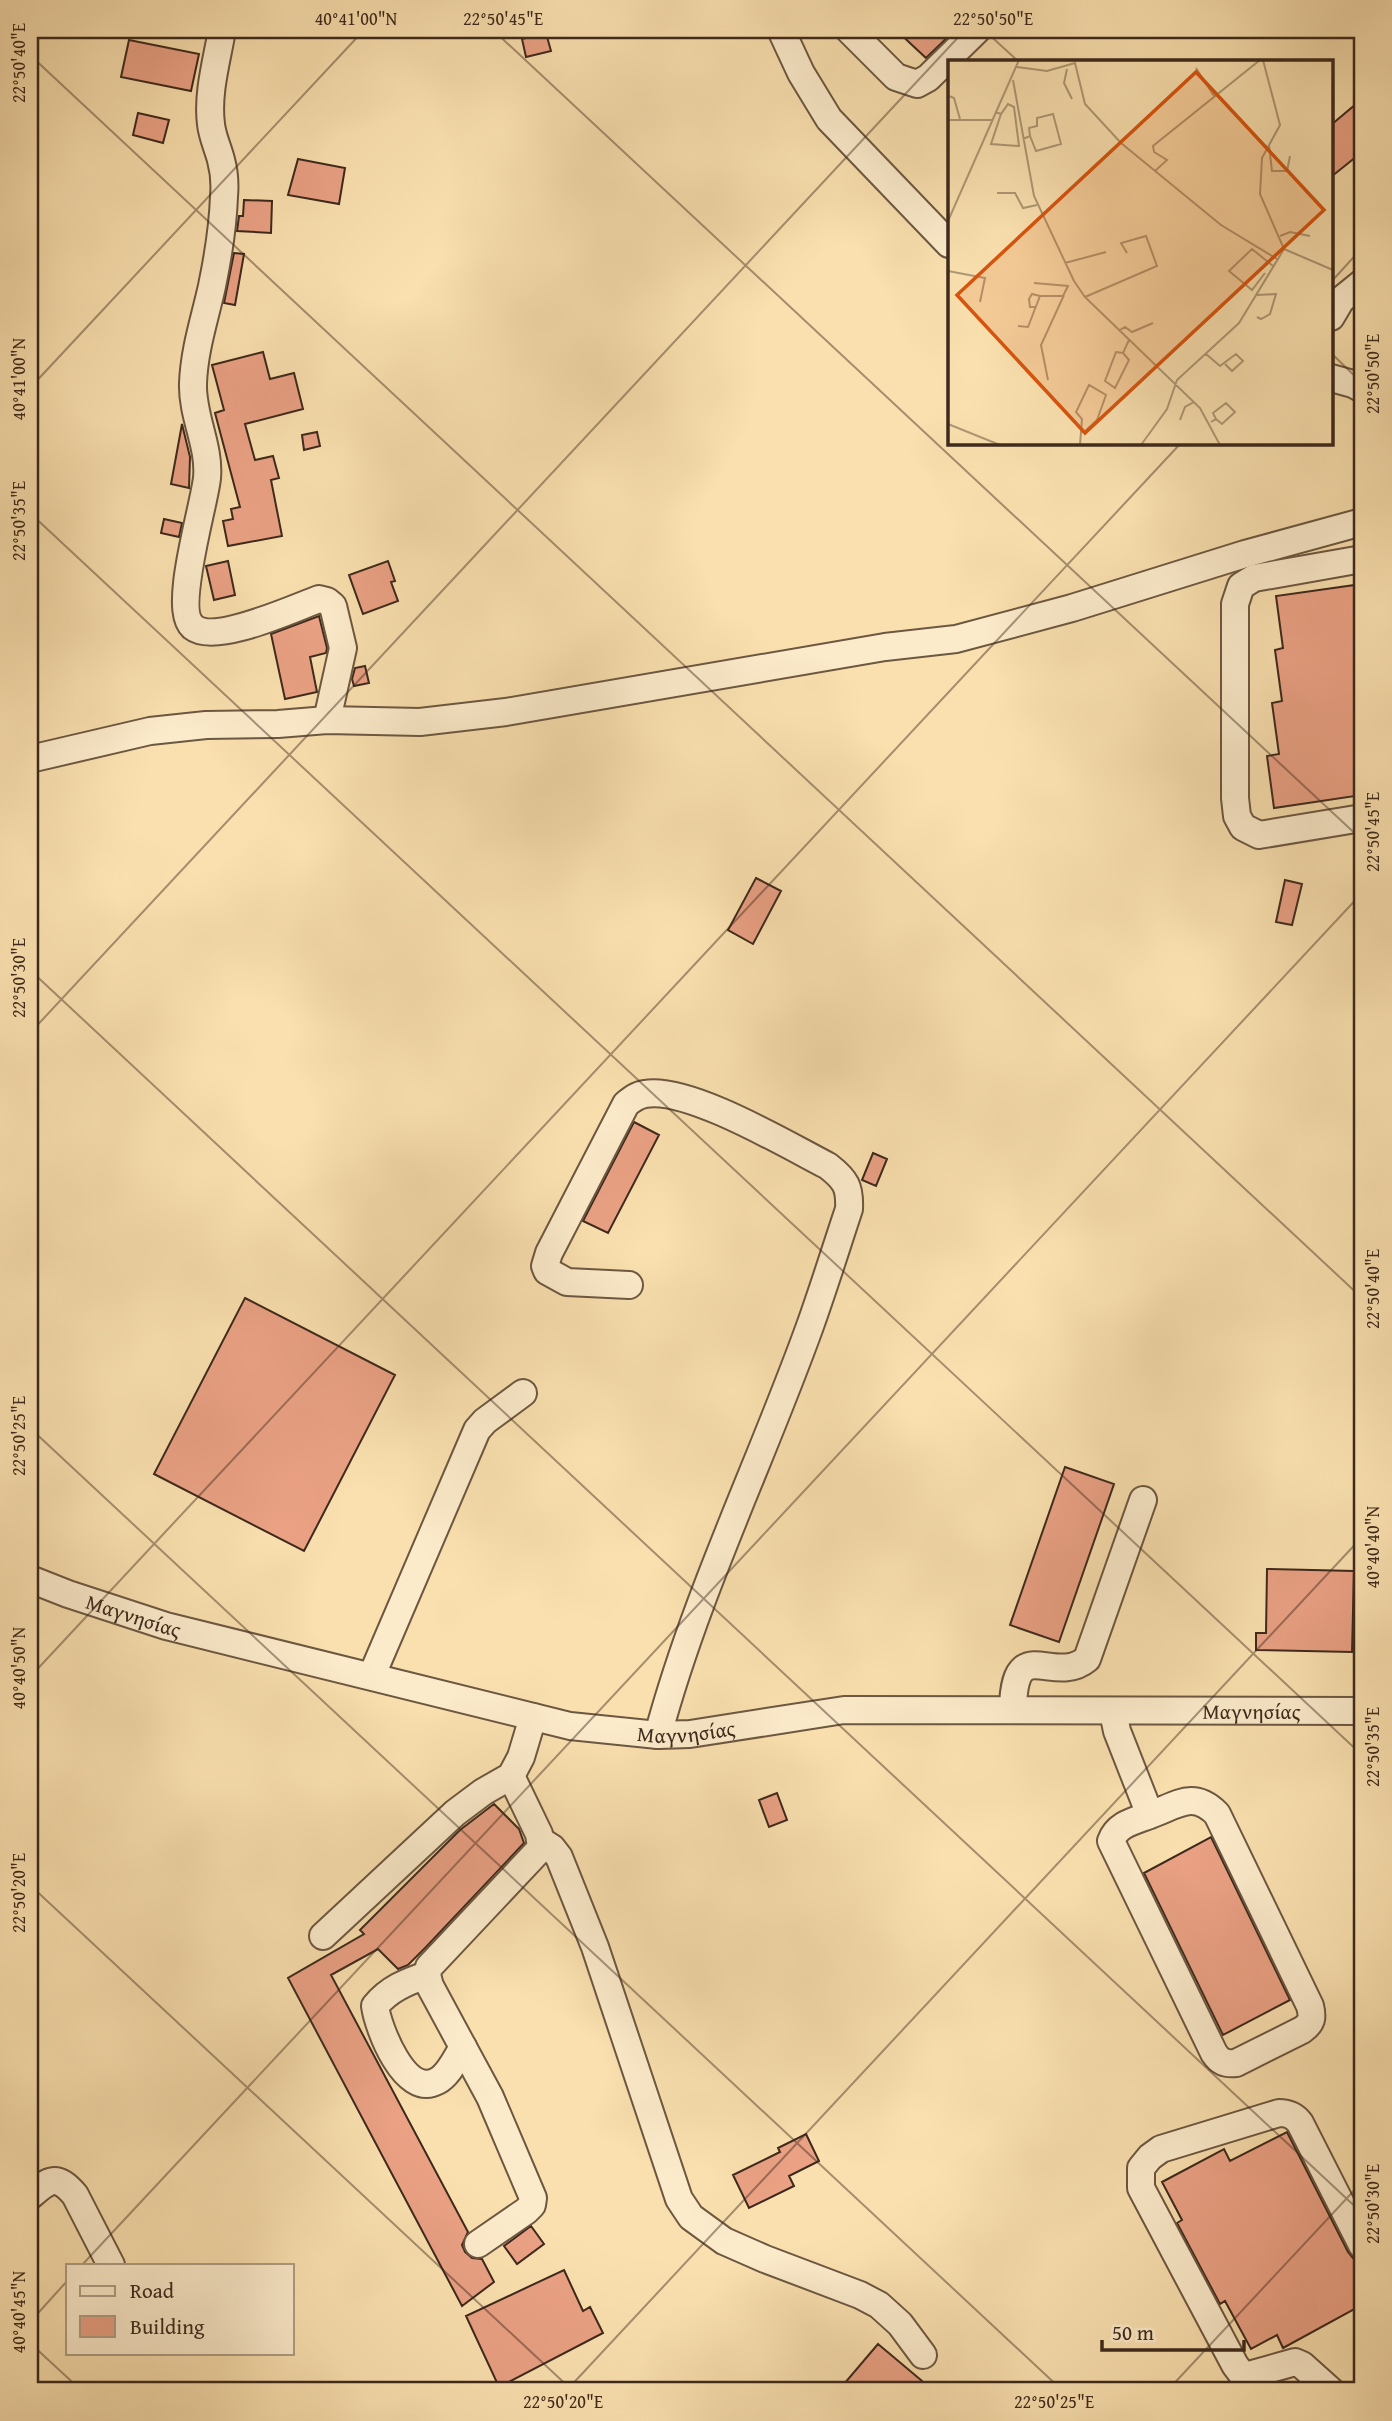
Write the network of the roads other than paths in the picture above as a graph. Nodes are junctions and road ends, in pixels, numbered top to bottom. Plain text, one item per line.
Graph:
1 (222, 30) edge
2 (781, 30) edge
3 (849, 30) edge
4 (977, 30) edge
5 (948, 243) edge
6 (1362, 283) edge
7 (1332, 315) edge
8 (1332, 378) edge
9 (1362, 389) edge
10 (1362, 522) edge
11 (1362, 559) edge
12 (327, 720) junction
13 (30, 759) edge
14 (1362, 818) edge
15 (629, 1285) dead end
16 (523, 1393) dead end
17 (1143, 1500) dead end
18 (30, 1579) edge
19 (372, 1675) junction
20 (1013, 1709) junction
21 (1362, 1711) edge
22 (1113, 1712) junction
23 (533, 1717) junction
24 (659, 1735) junction
25 (511, 1776) junction
26 (1150, 1815) junction
27 (541, 1841) junction
28 (323, 1936) dead end
29 (427, 1975) junction
30 (463, 2047) junction
31 (30, 2196) edge
32 (478, 2244) dead end
33 (1362, 2245) edge
34 (110, 2264) edge
35 (923, 2355) dead end
36 (1331, 2391) edge

1 - 12 street
2 - 5 street
3 - 4 street
6 - 7 street
8 - 9 street
10 - 12 street
11 - 14 street
12 - 13 street
15 - 24 street
16 - 19 street
17 - 20 street
18 - 19 street, Μαγνησίας
19 - 23 street, Μαγνησίας
20 - 22 street, Μαγνησίας
20 - 24 street, Μαγνησίας
21 - 22 street, Μαγνησίας
22 - 26 street
23 - 24 street, Μαγνησίας
23 - 25 street
25 - 27 street
25 - 28 street
26 - 26 street
27 - 29 street
27 - 35 street
29 - 30 street
29 - 30 street
30 - 32 street
31 - 34 street
33 - 36 street

